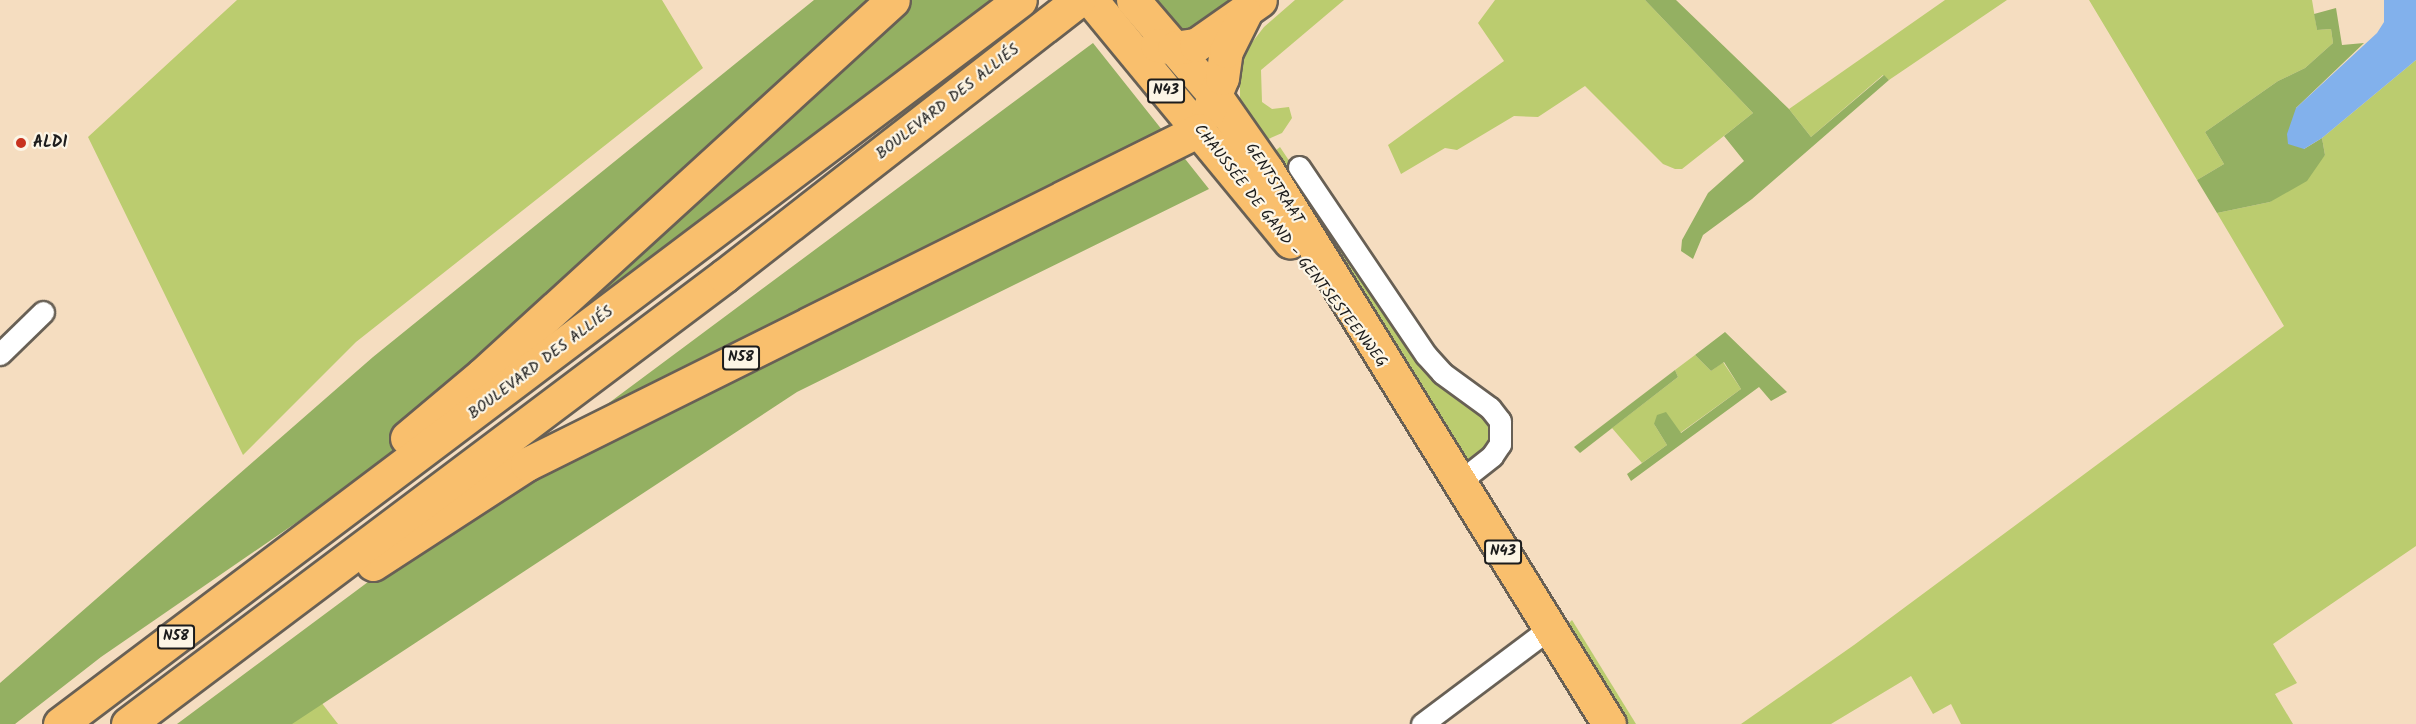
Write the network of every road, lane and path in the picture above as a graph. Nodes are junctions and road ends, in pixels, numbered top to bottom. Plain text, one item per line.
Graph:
1 (893, 0) edge
2 (1020, 0) edge
3 (1133, 0) edge
4 (1088, 2) edge
5 (1252, 7) edge
6 (1154, 44) junction
7 (1216, 97) junction
8 (1199, 130) junction
9 (1299, 167) dead end
10 (43, 312) dead end
11 (0, 354) edge
12 (1396, 381) junction
13 (1459, 482) junction
14 (291, 550) junction
15 (292, 600) junction
16 (1551, 627) junction
17 (60, 724) edge
18 (128, 724) edge
19 (1422, 724) edge
20 (1609, 724) edge

1 - 14 main road, N58
2 - 14 main road, BOULEVARD DES ALLIÉS / N58
3 - 6 main road, GENTSTRAAT / N43
4 - 6 main road, CHAUSSÉE DE GAND - GENTSESTEENWEG / N43
4 - 15 main road, BOULEVARD DES ALLIÉS / N58
5 - 6 main road
5 - 7 main road
6 - 7 main road, GENTSTRAAT / N43
6 - 8 main road, CHAUSSÉE DE GAND - GENTSESTEENWEG / N43
7 - 8 main road
7 - 12 main road, GENTSTRAAT / N43
8 - 12 main road, CHAUSSÉE DE GAND - GENTSESTEENWEG / N43
8 - 15 main road, N58
9 - 13 street, GENTSTRAAT
10 - 11 street
12 - 13 main road, N43
13 - 16 main road, N43
14 - 17 main road, BOULEVARD DES ALLIÉS / N58
15 - 18 main road, BOULEVARD DES ALLIÉS / N58
16 - 19 street
16 - 20 main road, N43

